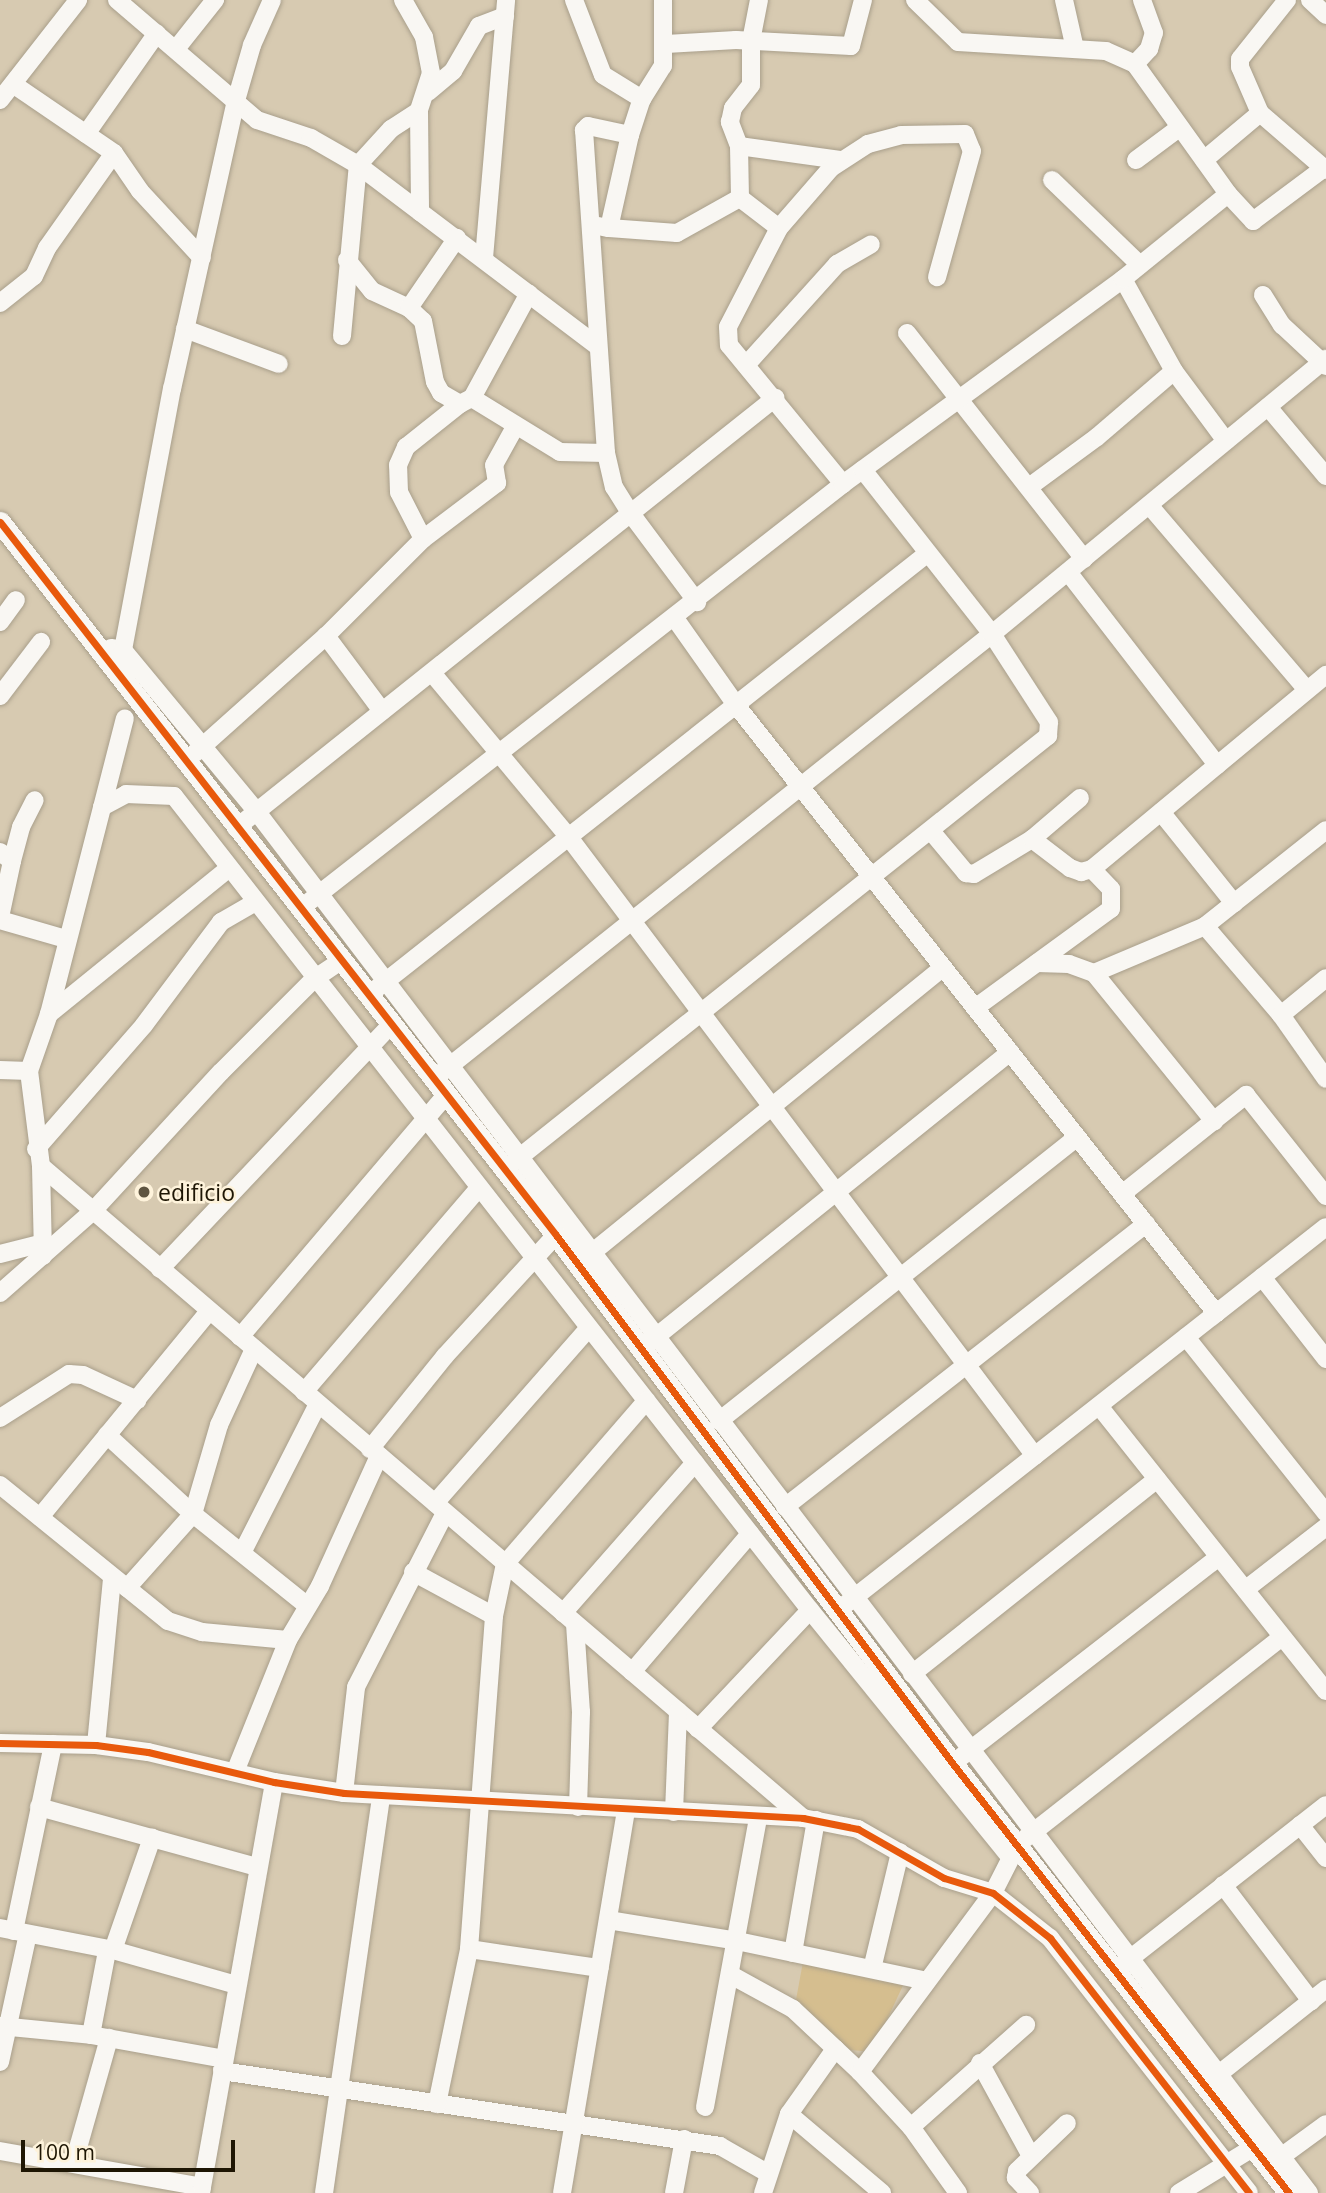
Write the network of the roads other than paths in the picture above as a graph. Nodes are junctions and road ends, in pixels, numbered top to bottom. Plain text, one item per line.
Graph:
1 (78, 0) edge
2 (117, 0) edge
3 (215, 0) edge
4 (272, 0) edge
5 (403, 0) edge
6 (574, 0) edge
7 (663, 0) edge
8 (759, 0) edge
9 (863, 0) edge
10 (915, 0) edge
11 (1064, 0) edge
12 (1142, 0) edge
13 (1287, 0) edge
14 (1310, 0) edge
15 (505, 8) edge
16 (1326, 15) edge
17 (157, 33) junction
18 (751, 41) junction
19 (666, 44) junction
20 (176, 49) junction
21 (1075, 49) junction
22 (1135, 64) junction
23 (13, 84) junction
24 (428, 92) junction
25 (642, 99) junction
26 (0, 100) edge
27 (235, 104) junction
28 (419, 111) junction
29 (1260, 113) junction
30 (1180, 128) junction
31 (86, 134) junction
32 (630, 135) junction
33 (738, 146) junction
34 (114, 153) junction
35 (840, 160) junction
36 (1136, 160) dead end
37 (1204, 160) junction
38 (358, 166) junction
39 (1325, 169) edge
40 (1052, 180) dead end
41 (1228, 194) junction
42 (740, 198) junction
43 (420, 212) junction
44 (601, 226) junction
45 (779, 229) junction
46 (457, 238) junction
47 (871, 244) dead end
48 (202, 258) junction
49 (484, 258) junction
50 (347, 260) junction
51 (1140, 265) junction
52 (937, 277) dead end
53 (1123, 279) junction
54 (529, 293) junction
55 (1263, 295) dead end
56 (0, 303) edge
57 (409, 308) junction
58 (185, 329) junction
59 (906, 333) dead end
60 (342, 336) dead end
61 (596, 345) junction
62 (1324, 362) edge
63 (279, 364) dead end
64 (747, 364) junction
65 (1174, 371) junction
66 (775, 398) junction
67 (960, 398) junction
68 (466, 401) junction
69 (1268, 407) junction
70 (515, 427) junction
71 (1226, 441) junction
72 (606, 453) junction
73 (863, 470) junction
74 (1326, 476) edge
75 (844, 484) junction
76 (1029, 487) junction
77 (1149, 505) junction
78 (629, 511) junction
79 (0, 522) edge
80 (423, 539) junction
81 (928, 553) junction
82 (1084, 559) junction
83 (1068, 572) junction
84 (16, 600) dead end
85 (697, 602) junction
86 (674, 617) junction
87 (0, 622) edge
88 (992, 635) junction
89 (326, 636) junction
90 (41, 642) dead end
91 (94, 646) junction
92 (123, 650) junction
93 (432, 673) junction
94 (1326, 675) edge
95 (1307, 690) junction
96 (0, 696) edge
97 (736, 705) junction
98 (382, 711) junction
99 (124, 719) dead end
100 (204, 747) junction
101 (497, 753) junction
102 (184, 761) junction
103 (1217, 765) junction
104 (800, 787) junction
105 (1080, 798) dead end
106 (35, 800) dead end
107 (102, 807) junction
108 (1161, 811) junction
109 (257, 812) junction
110 (236, 828) junction
111 (1326, 830) edge
112 (931, 831) junction
113 (568, 836) junction
114 (1032, 839) junction
115 (6, 856) edge
116 (229, 868) junction
117 (1092, 869) junction
118 (870, 875) junction
119 (310, 901) junction
120 (255, 902) junction
121 (1234, 903) junction
122 (0, 918) edge
123 (628, 921) junction
124 (1205, 926) junction
125 (66, 939) junction
126 (341, 961) junction
127 (1037, 963) junction
128 (943, 967) junction
129 (1094, 974) junction
130 (1326, 978) edge
131 (314, 979) junction
132 (384, 982) junction
133 (368, 996) junction
134 (975, 1008) junction
135 (699, 1013) junction
136 (49, 1014) junction
137 (1281, 1015) junction
138 (391, 1025) junction
139 (368, 1047) junction
140 (1010, 1052) junction
141 (0, 1070) edge
142 (29, 1071) junction
143 (443, 1079) junction
144 (1326, 1079) edge
145 (772, 1105) junction
146 (424, 1118) junction
147 (1214, 1121) junction
148 (1077, 1138) junction
149 (38, 1158) junction
150 (512, 1163) junction
151 (479, 1188) junction
152 (836, 1192) junction
153 (1122, 1194) junction
154 (1326, 1196) edge
155 (93, 1211) junction
156 (1146, 1224) junction
157 (1326, 1227) edge
158 (556, 1234) junction
159 (43, 1249) junction
160 (0, 1254) edge
161 (533, 1257) junction
162 (584, 1259) junction
163 (160, 1269) junction
164 (902, 1277) junction
165 (1262, 1277) junction
166 (0, 1293) edge
167 (209, 1311) junction
168 (1216, 1313) junction
169 (589, 1328) junction
170 (1186, 1337) junction
171 (247, 1343) junction
172 (648, 1343) junction
173 (1326, 1359) edge
174 (967, 1364) junction
175 (311, 1398) junction
176 (137, 1400) junction
177 (646, 1401) junction
178 (1099, 1405) junction
179 (0, 1418) edge
180 (719, 1421) junction
181 (107, 1435) junction
182 (375, 1452) junction
183 (1035, 1456) junction
184 (695, 1463) junction
185 (1157, 1479) junction
186 (0, 1485) edge
187 (785, 1507) junction
188 (440, 1508) junction
189 (1326, 1513) edge
190 (193, 1514) junction
191 (40, 1517) junction
192 (1326, 1527) edge
193 (750, 1534) junction
194 (243, 1551) junction
195 (1219, 1557) junction
196 (505, 1564) junction
197 (414, 1572) junction
198 (119, 1583) junction
199 (1246, 1590) junction
200 (847, 1603) junction
201 (306, 1605) junction
202 (810, 1610) junction
203 (494, 1616) junction
204 (569, 1619) junction
205 (1282, 1637) junction
206 (288, 1640) junction
207 (632, 1672) junction
208 (912, 1674) junction
209 (1326, 1690) edge
210 (678, 1711) junction
211 (698, 1729) junction
212 (0, 1742) edge
213 (53, 1744) junction
214 (96, 1745) junction
215 (961, 1757) junction
216 (235, 1772) junction
217 (274, 1782) junction
218 (344, 1793) junction
219 (382, 1795) junction
220 (478, 1801) junction
221 (1326, 1805) edge
222 (39, 1807) junction
223 (578, 1807) junction
224 (626, 1809) junction
225 (674, 1812) junction
226 (758, 1817) junction
227 (809, 1819) junction
228 (1300, 1825) junction
229 (152, 1838) junction
230 (1020, 1845) junction
231 (900, 1852) junction
232 (1326, 1858) edge
233 (257, 1867) junction
234 (1223, 1885) junction
235 (993, 1893) junction
236 (608, 1920) junction
237 (14, 1931) edge
238 (1085, 1934) junction
239 (1050, 1938) junction
240 (737, 1941) junction
241 (469, 1949) junction
242 (110, 1950) junction
243 (793, 1953) junction
244 (1122, 1965) junction
245 (600, 1968) junction
246 (872, 1969) junction
247 (731, 1975) junction
248 (926, 1980) junction
249 (237, 1984) junction
250 (1326, 1989) edge
251 (1311, 2001) junction
252 (1026, 2025) dead end
253 (5, 2026) edge
254 (91, 2035) junction
255 (109, 2038) junction
256 (835, 2049) junction
257 (0, 2062) edge
258 (979, 2063) junction
259 (223, 2065) junction
260 (860, 2073) junction
261 (1211, 2081) junction
262 (340, 2089) junction
263 (437, 2104) junction
264 (705, 2107) dead end
265 (789, 2114) junction
266 (1067, 2123) dead end
267 (1326, 2123) edge
268 (573, 2125) junction
269 (911, 2127) junction
270 (684, 2139) junction
271 (1254, 2147) junction
272 (0, 2151) edge
273 (1031, 2156) junction
274 (1275, 2161) junction
275 (74, 2162) junction
276 (1226, 2165) junction
277 (769, 2174) junction
278 (202, 2190) edge
279 (324, 2193) edge
280 (562, 2193) edge
281 (674, 2193) edge
282 (763, 2193) edge
283 (882, 2193) edge
284 (958, 2193) edge
285 (1030, 2193) edge
286 (1179, 2193) edge
287 (1249, 2193) edge
288 (1289, 2193) edge
289 (1309, 2193) edge

1 - 23 street
2 - 17 street
3 - 20 street
4 - 27 street
5 - 24 street
6 - 25 street
7 - 19 street
8 - 18 street
9 - 18 street
10 - 21 street
11 - 21 street
12 - 22 street
13 - 29 street
14 - 16 street
15 - 24 street
15 - 49 street
17 - 20 street
17 - 31 street
18 - 19 street
18 - 33 street
19 - 25 street
20 - 27 street
21 - 22 street
22 - 30 street
23 - 26 street
23 - 31 street
24 - 28 street
25 - 32 street
27 - 38 street
27 - 48 street
28 - 38 street
28 - 43 street
29 - 37 street
29 - 39 street
30 - 36 street
30 - 37 street
31 - 34 street
32 - 44 street
32 - 44 street
33 - 35 street
33 - 42 street
34 - 48 street
34 - 56 street
35 - 45 street
35 - 52 street
37 - 41 street
38 - 43 street
38 - 50 street
39 - 41 street
40 - 51 street
41 - 51 street
42 - 44 street
42 - 45 street
43 - 46 street
44 - 61 street
45 - 64 street
46 - 49 street
46 - 57 street
47 - 64 street
48 - 58 street
49 - 54 street
50 - 57 street
50 - 60 street
51 - 53 street
53 - 65 street
53 - 67 street
54 - 61 street
54 - 68 street
55 - 62 street
57 - 68 street
58 - 63 street
58 - 92 street
59 - 67 street
61 - 72 street
62 - 69 street
64 - 66 street
65 - 71 street
65 - 76 street
66 - 75 street
66 - 78 street
67 - 73 street
67 - 76 street
68 - 70 street
68 - 80 street
69 - 71 street
69 - 74 street
70 - 72 street
70 - 80 street
71 - 77 street
72 - 78 street
73 - 75 street
73 - 81 street
75 - 85 street
76 - 82 street
77 - 82 street
77 - 95 street
78 - 85 street
78 - 93 street
79 - 91 street
80 - 89 street
81 - 88 street
81 - 97 street
82 - 83 street
83 - 88 street
83 - 103 street
84 - 87 street
85 - 86 street
86 - 97 street
86 - 101 street
88 - 104 street
88 - 112 street
89 - 98 street
89 - 100 street
90 - 96 street
91 - 92 street
91 - 102 street
92 - 100 street
93 - 98 street
93 - 101 street
94 - 95 street
95 - 103 street
97 - 104 street
97 - 113 street
98 - 109 street
99 - 107 street
100 - 102 street
100 - 109 street
101 - 113 street
101 - 119 street
102 - 110 street
103 - 108 street
104 - 118 street
104 - 123 street
105 - 114 street
106 - 115 street
107 - 116 street
107 - 125 street
108 - 117 street
108 - 121 street
109 - 110 street
109 - 119 street
110 - 119 street
111 - 121 street
112 - 114 street
112 - 118 street
113 - 123 street
113 - 132 street
114 - 117 street
115 - 122 street
116 - 120 street
116 - 136 street
117 - 127 street
118 - 128 street
118 - 135 street
119 - 126 street
119 - 132 street
120 - 131 street
120 - 149 street
121 - 124 street
122 - 125 street
123 - 135 street
123 - 143 street
124 - 129 street
124 - 137 street
125 - 136 street
126 - 131 street
126 - 133 street
127 - 129 street
127 - 134 street
128 - 134 street
128 - 145 street
129 - 147 street
130 - 137 street
131 - 139 street
131 - 155 street
132 - 133 street
132 - 143 street
133 - 138 street
134 - 140 street
135 - 145 street
135 - 150 street
136 - 142 street
137 - 144 street
138 - 139 street
138 - 143 street
139 - 146 street
139 - 163 street
140 - 148 street
140 - 152 street
141 - 142 street
142 - 149 street
143 - 146 street
143 - 150 street
145 - 152 street
145 - 162 street
146 - 151 street
146 - 171 street
147 - 153 street
147 - 154 street
148 - 153 street
148 - 164 street
149 - 155 street
149 - 159 street
150 - 158 street
150 - 162 street
151 - 161 street
151 - 175 street
152 - 164 street
152 - 172 street
153 - 156 street
155 - 159 street
155 - 163 street
156 - 168 street
156 - 174 street
157 - 165 street
158 - 161 street
158 - 162 street
159 - 160 street
159 - 166 street
161 - 169 street
161 - 182 street
162 - 172 street
163 - 167 street
164 - 174 street
164 - 180 street
165 - 168 street
165 - 173 street
167 - 171 street
167 - 176 street
168 - 170 street
169 - 177 street
169 - 188 street
170 - 178 street
170 - 189 street
171 - 175 street
171 - 190 street
172 - 180 street
172 - 200 street
174 - 183 street
174 - 187 street
175 - 182 street
175 - 194 street
176 - 179 street
176 - 181 street
177 - 184 street
177 - 196 street
178 - 183 street
178 - 185 street
180 - 187 street
181 - 190 street
181 - 191 street
182 - 188 street
182 - 201 street
183 - 200 street
184 - 193 street
184 - 204 street
185 - 195 street
185 - 208 street
186 - 191 street
187 - 200 street
188 - 196 street
188 - 197 street
190 - 194 street
190 - 198 street
191 - 198 street
192 - 199 street
193 - 202 street
193 - 207 street
194 - 201 street
195 - 199 street
195 - 215 street
196 - 203 street
196 - 204 street
197 - 203 street
197 - 218 street
198 - 206 street
198 - 214 street
199 - 205 street
200 - 208 street
200 - 215 street
201 - 206 street
202 - 211 street
202 - 230 street
203 - 220 street
204 - 207 street
204 - 223 street
205 - 209 street
205 - 230 street
206 - 216 street
207 - 210 street
208 - 215 street
210 - 211 street
210 - 225 street
211 - 227 street
212 - 213 street
213 - 214 street
213 - 222 street
214 - 216 street
215 - 230 street
216 - 217 street
217 - 218 street
217 - 233 street
218 - 219 street
219 - 220 street
219 - 262 street
220 - 223 street
220 - 241 street
221 - 228 street
222 - 229 street
222 - 237 street
223 - 224 street
224 - 225 street
224 - 236 street
225 - 226 street
226 - 227 street
226 - 240 street
227 - 231 street
227 - 243 street
228 - 232 street
228 - 234 street
229 - 233 street
229 - 242 street
230 - 235 street
230 - 238 street
230 - 244 street
231 - 235 street
231 - 246 street
233 - 249 street
234 - 244 street
234 - 251 street
235 - 239 street
235 - 248 street
236 - 240 street
236 - 245 street
237 - 242 street
237 - 253 street
238 - 239 street
238 - 244 street
239 - 276 street
240 - 243 street
240 - 247 street
241 - 245 street
241 - 263 street
242 - 249 street
242 - 254 street
243 - 246 street
244 - 261 street
245 - 268 street
246 - 248 street
247 - 256 street
247 - 264 street
248 - 260 street
249 - 259 street
250 - 251 street
251 - 261 street
252 - 258 street
253 - 254 street
253 - 257 street
254 - 255 street
255 - 259 street
255 - 275 street
256 - 260 street
256 - 265 street
258 - 269 street
258 - 273 street
259 - 262 street
259 - 278 street
260 - 269 street
261 - 271 street
261 - 274 street
262 - 263 street
262 - 279 street
263 - 268 street
265 - 277 street
265 - 283 street
266 - 273 street
267 - 274 street
268 - 270 street
268 - 280 street
269 - 284 street
270 - 277 street
270 - 281 street
271 - 274 street
271 - 276 street
272 - 275 street
273 - 285 street
274 - 288 street
274 - 289 street
275 - 278 street
276 - 286 street
276 - 287 street
277 - 282 street

